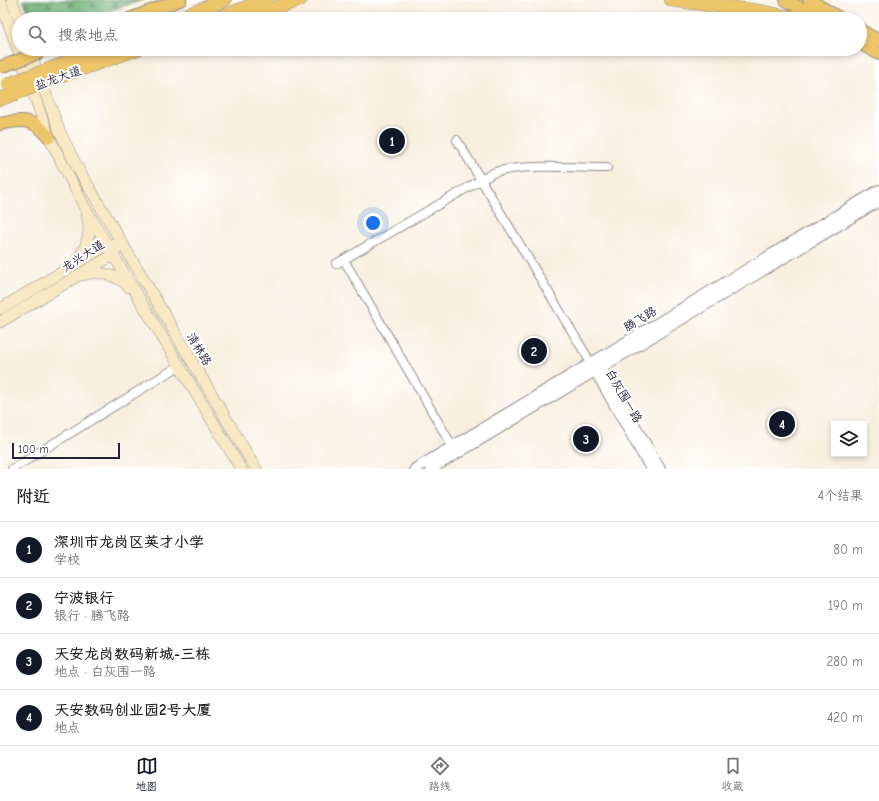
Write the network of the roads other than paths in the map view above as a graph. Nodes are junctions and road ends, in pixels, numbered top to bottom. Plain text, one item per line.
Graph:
1 (0, 0) edge
2 (12, 0) edge
3 (180, 0) edge
4 (225, 0) edge
5 (265, 0) edge
6 (300, 0) edge
7 (671, 0) edge
8 (786, 0) edge
9 (812, 1) edge
10 (16, 12) edge
11 (148, 12) edge
12 (194, 12) edge
13 (234, 12) edge
14 (260, 12) edge
15 (764, 12) edge
16 (807, 12) edge
17 (830, 12) edge
18 (867, 34) edge
19 (12, 35) edge
20 (879, 41) edge
21 (867, 47) edge
22 (879, 54) edge
23 (19, 56) edge
24 (26, 56) edge
25 (41, 56) edge
26 (86, 56) edge
27 (114, 56) edge
28 (1, 67) edge
29 (49, 75) junction
30 (5, 91) edge
31 (0, 124) edge
32 (49, 137) junction
33 (457, 140) dead end
34 (607, 168) dead end
35 (481, 180) junction
36 (879, 190) edge
37 (879, 201) edge
38 (84, 206) junction
39 (121, 243) junction
40 (106, 245) junction
41 (113, 255) junction
42 (68, 268) junction
43 (57, 274) junction
44 (74, 278) junction
45 (63, 285) junction
46 (135, 292) junction
47 (0, 308) edge
48 (0, 322) edge
49 (179, 366) junction
50 (595, 367) junction
51 (454, 450) junction
52 (12, 469) edge
53 (241, 469) edge
54 (256, 469) edge
55 (415, 469) edge
56 (431, 469) edge
57 (651, 469) edge
58 (660, 469) edge

1 - 19 main road
2 - 10 main road
3 - 11 main road
4 - 12 highway
5 - 13 highway
6 - 14 highway
7 - 15 highway
8 - 16 main road
9 - 17 main road
18 - 20 main road
21 - 22 main road
23 - 32 main road
24 - 28 main road, bridge
25 - 39 main road, 清林路
26 - 29 highway, 盐龙大道
27 - 29 highway, 盐龙大道
29 - 30 highway, 盐龙大道, bridge
31 - 32 main road
32 - 38 main road
33 - 35 street
34 - 35 street
35 - 50 street
35 - 51 street
36 - 50 street, 腾飞路
37 - 50 street, 腾飞路
38 - 40 main road
38 - 42 main road
39 - 40 main road, 龙兴大道
39 - 41 main road, 龙兴大道
39 - 54 main road, 清林路
40 - 41 main road
40 - 42 main road, 龙兴大道
41 - 44 main road, 龙兴大道
41 - 46 main road
42 - 43 main road, 龙兴大道
43 - 45 main road
43 - 47 main road, 龙兴大道
44 - 45 main road, 龙兴大道
44 - 46 main road
45 - 48 main road, 龙兴大道
46 - 49 main road
49 - 52 street
49 - 53 main road
50 - 51 street, 腾飞路
50 - 57 street, 白灰围一路
50 - 58 street, 白灰围一路
51 - 55 street, 腾飞路
51 - 56 street, 腾飞路

